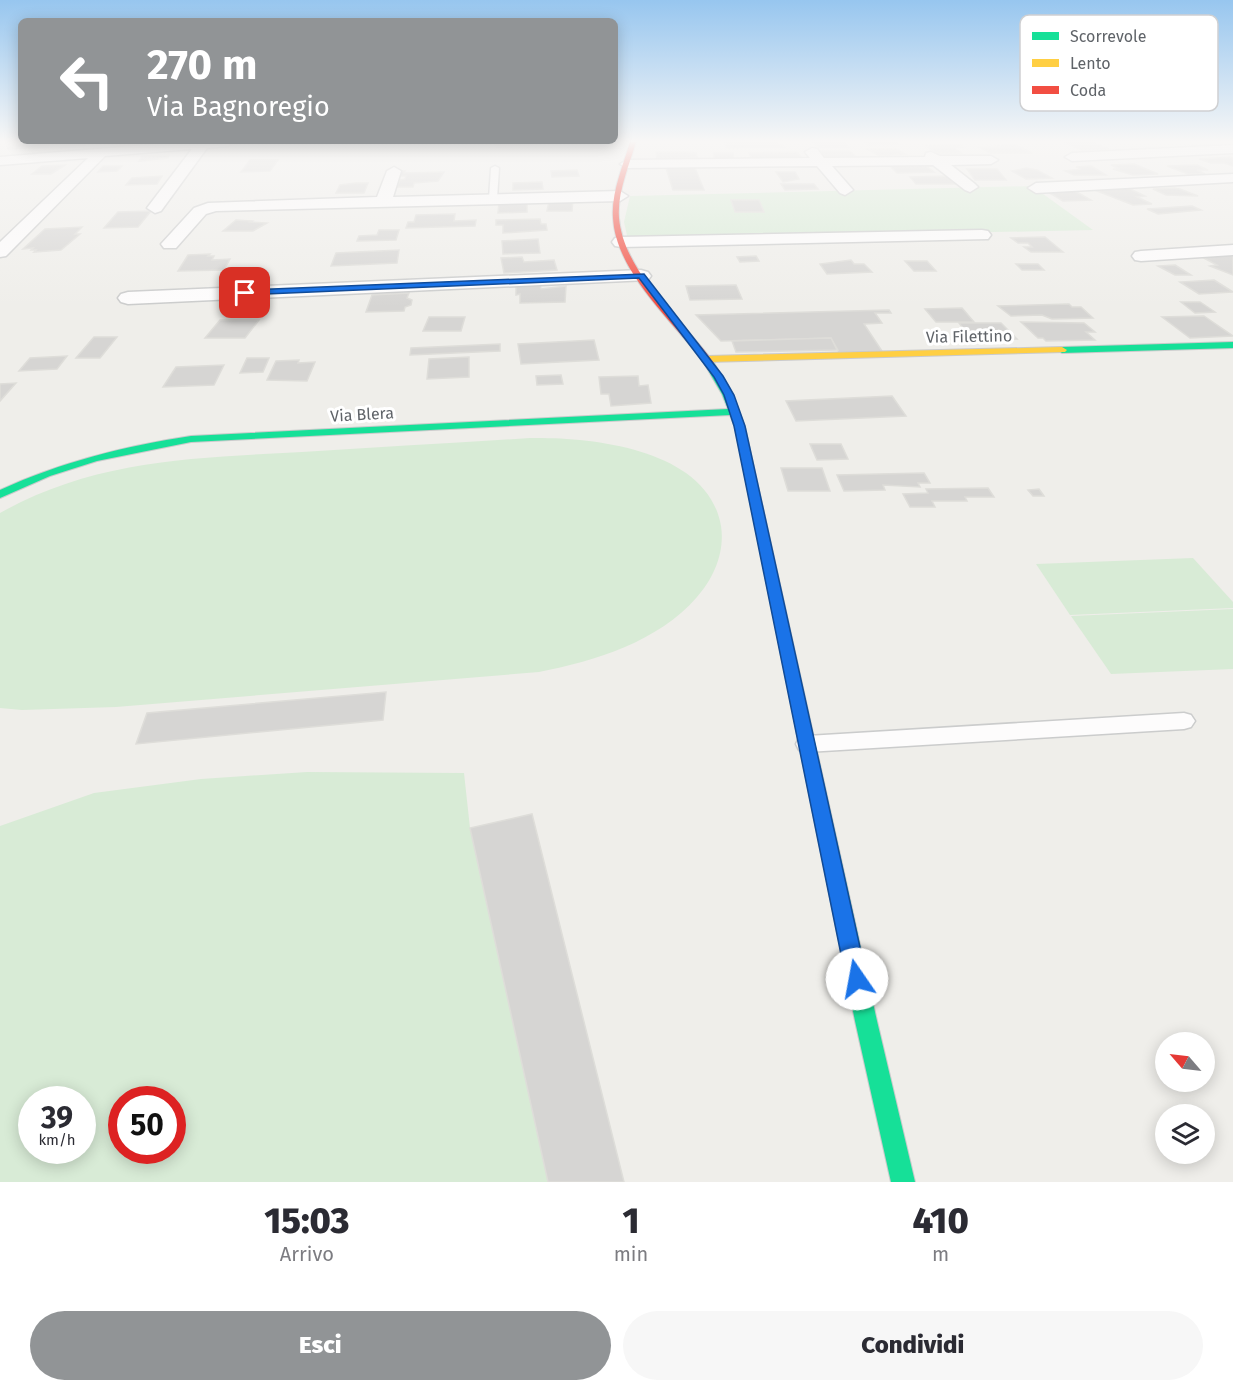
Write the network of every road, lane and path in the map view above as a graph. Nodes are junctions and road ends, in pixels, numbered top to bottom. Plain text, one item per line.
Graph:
1 (56, 197) edge
2 (163, 197) edge
3 (385, 197) edge
4 (493, 197) edge
5 (597, 197) edge
6 (620, 197) edge
7 (384, 201) junction
8 (492, 207) junction
9 (155, 208) dead end
10 (982, 235) dead end
11 (621, 242) junction
12 (170, 244) dead end
13 (1233, 250) edge
14 (0, 252) edge
15 (1141, 256) dead end
16 (642, 276) junction
17 (128, 298) dead end
18 (1233, 345) edge
19 (706, 359) junction
20 (735, 412) junction
21 (0, 494) edge
22 (1185, 721) dead end
23 (807, 744) junction
24 (903, 1182) edge

1 - 14 street
2 - 9 street
3 - 7 street
4 - 8 lane
5 - 8 street
6 - 11 main road
7 - 8 street
7 - 12 street
10 - 11 street
11 - 16 main road
13 - 15 street
16 - 17 street
16 - 19 main road
18 - 19 main road, Via Filettino
19 - 20 main road
20 - 21 main road, Via Blera
20 - 23 main road
22 - 23 lane
23 - 24 main road

